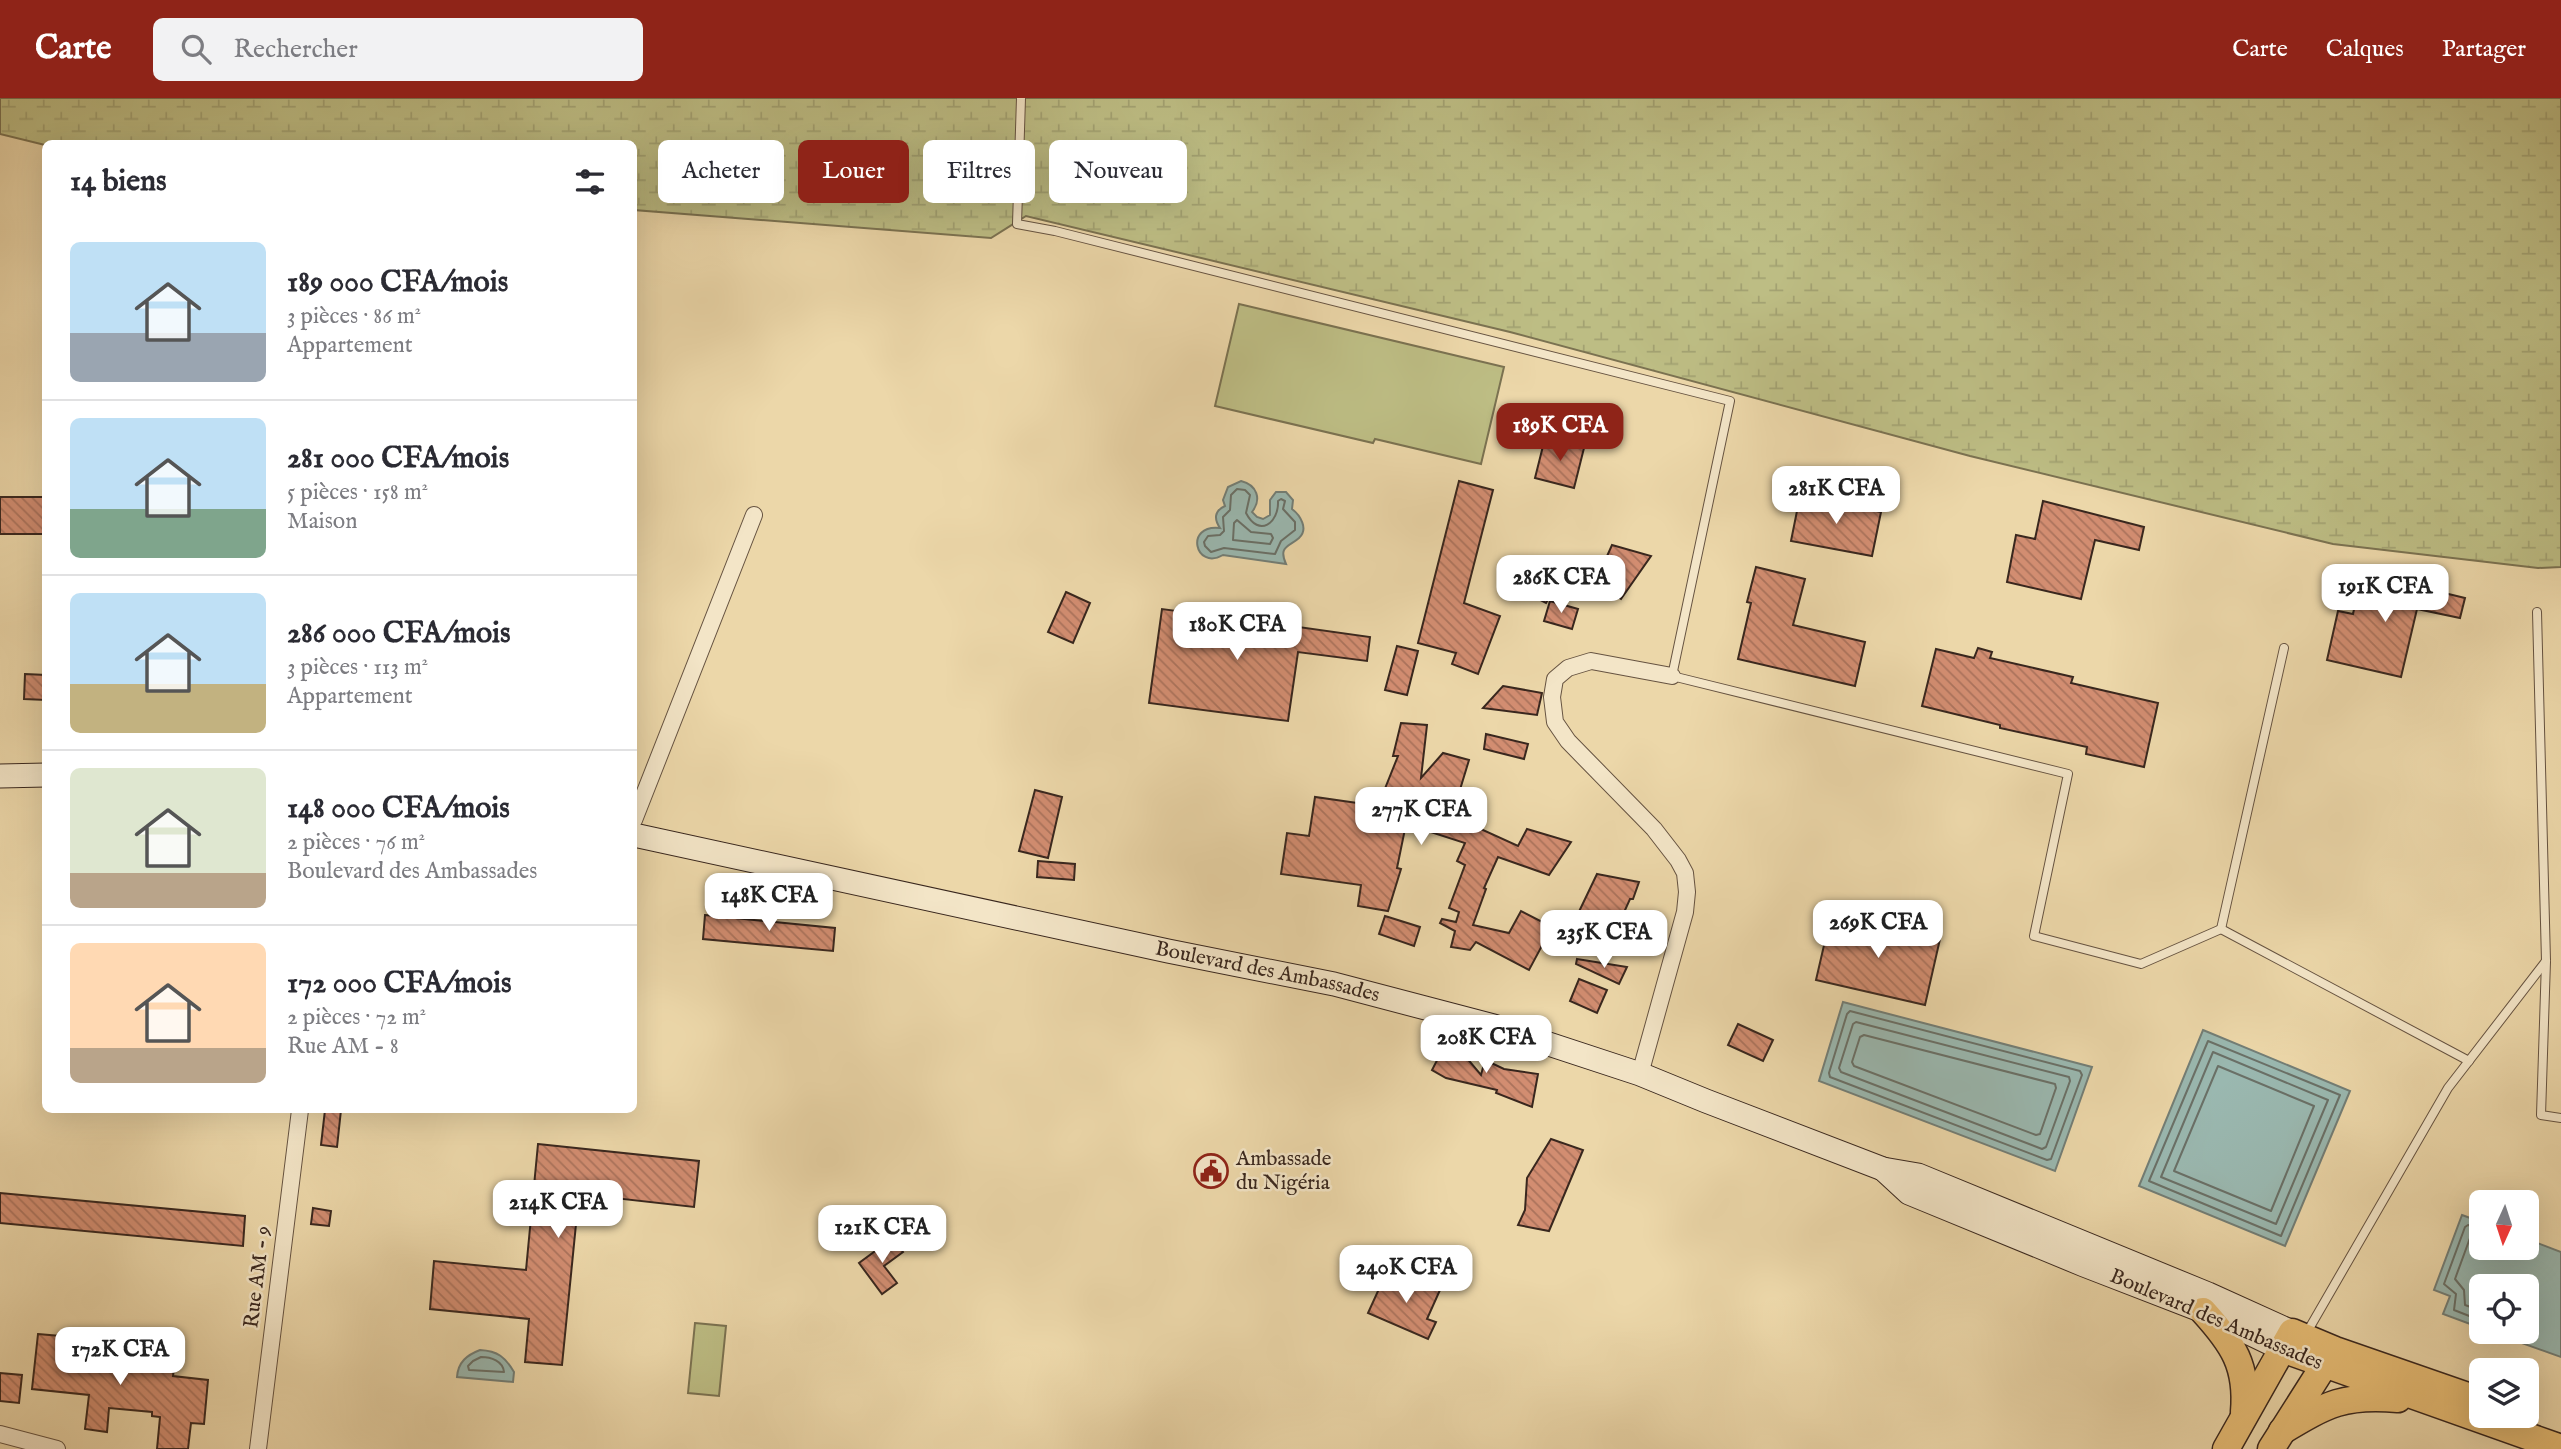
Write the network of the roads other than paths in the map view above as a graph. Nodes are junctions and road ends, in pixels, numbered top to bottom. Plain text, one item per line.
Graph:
1 (1021, 98) edge
2 (754, 515) dead end
3 (2537, 612) dead end
4 (2284, 648) dead end
5 (1672, 676) junction
6 (42, 775) edge
7 (0, 776) edge
8 (637, 812) edge
9 (637, 836) edge
10 (2221, 929) junction
11 (2546, 961) junction
12 (2469, 1061) junction
13 (1640, 1074) junction
14 (300, 1113) edge
15 (2561, 1118) edge
16 (1883, 1169) junction
17 (2203, 1311) junction
18 (2293, 1339) junction
19 (2330, 1358) junction
20 (2469, 1397) edge
21 (2429, 1403) junction
22 (2244, 1415) junction
23 (2539, 1422) edge
24 (2561, 1430) edge
25 (0, 1434) edge
26 (2276, 1440) edge
27 (2561, 1448) edge
28 (57, 1449) edge
29 (258, 1449) edge
30 (2226, 1449) edge

1 - 5 lane
2 - 8 street
3 - 11 lane
4 - 10 lane
5 - 10 lane
5 - 13 street
6 - 7 main road
9 - 13 main road, Boulevard des Ambassades
10 - 12 lane
11 - 12 lane
11 - 15 lane
12 - 18 lane
13 - 16 main road, Boulevard des Ambassades
14 - 29 street, Rue AM - 9
16 - 17 main road, Boulevard des Ambassades
16 - 18 main road, Boulevard des Ambassades
17 - 18 main road, Boulevard des Ambassades
17 - 22 main road
18 - 19 main road, Boulevard des Ambassades
18 - 22 main road
19 - 20 main road, Boulevard des Ambassades
19 - 21 main road, Boulevard des Ambassades
19 - 26 main road
21 - 26 main road
21 - 27 main road, Boulevard des Ambassades
22 - 30 main road
23 - 24 main road
25 - 28 street

